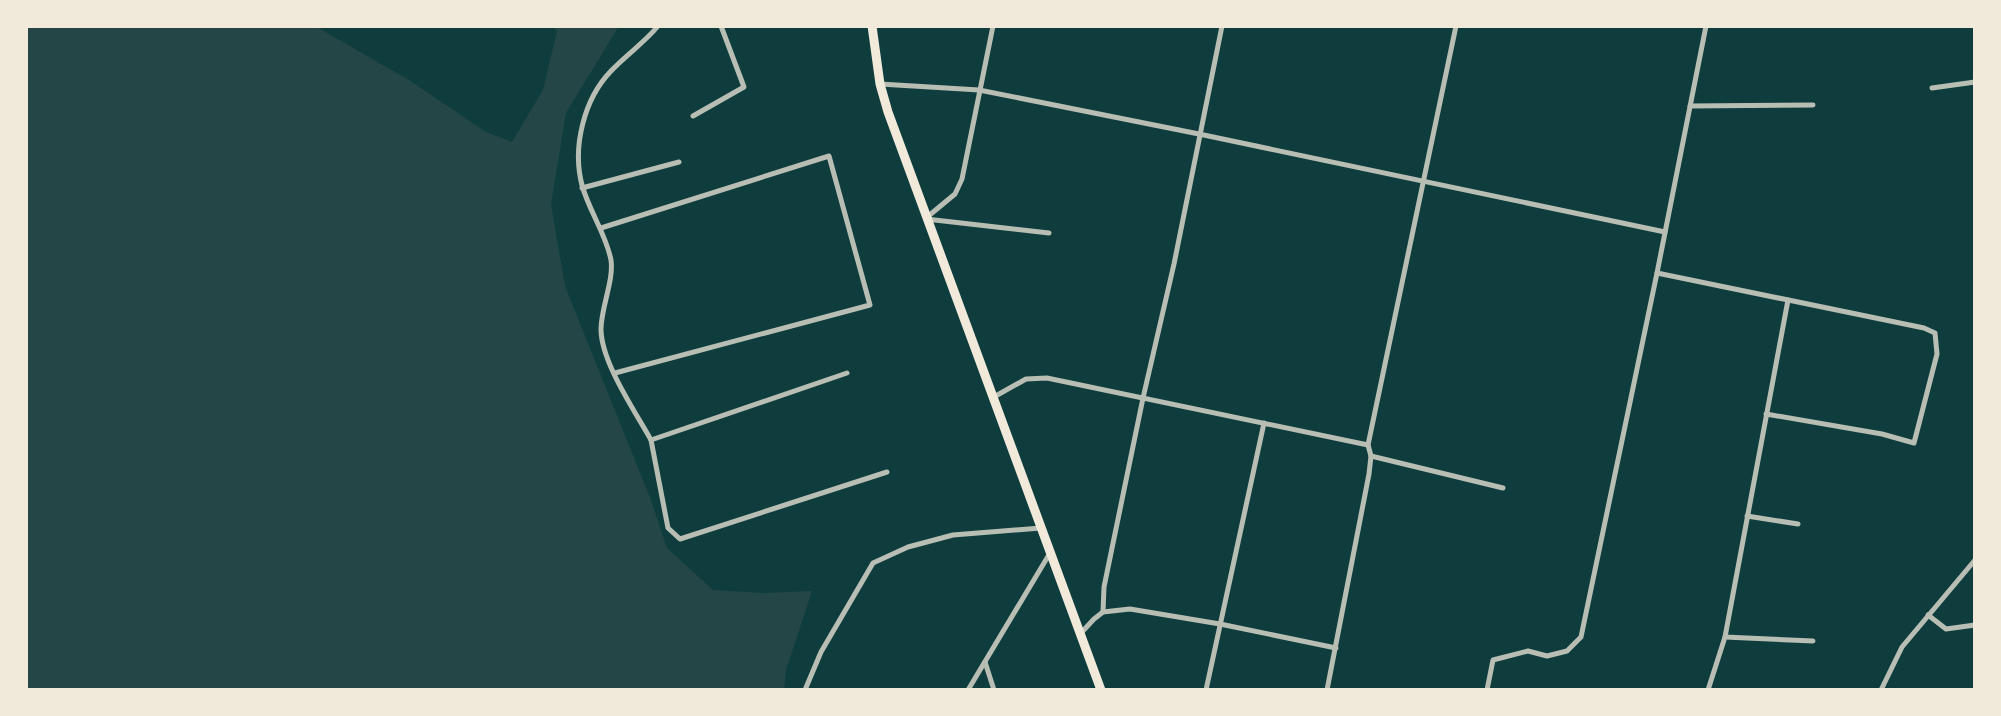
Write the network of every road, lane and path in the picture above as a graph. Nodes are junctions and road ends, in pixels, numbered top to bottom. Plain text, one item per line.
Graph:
1 (658, 26) edge
2 (722, 26) edge
3 (872, 26) edge
4 (993, 26) edge
5 (1222, 26) edge
6 (1456, 26) edge
7 (1706, 26) edge
8 (1975, 82) edge
9 (880, 84) junction
10 (1932, 88) dead end
11 (979, 90) junction
12 (1813, 105) dead end
13 (1690, 106) junction
14 (693, 116) dead end
15 (1199, 134) junction
16 (679, 162) dead end
17 (1423, 182) junction
18 (582, 188) junction
19 (926, 219) junction
20 (601, 228) junction
21 (1665, 232) junction
22 (1049, 233) dead end
23 (1657, 273) junction
24 (1788, 300) junction
25 (615, 373) junction
26 (847, 373) dead end
27 (992, 398) junction
28 (1143, 398) junction
29 (1766, 414) junction
30 (1264, 424) junction
31 (651, 440) junction
32 (1368, 445) junction
33 (1371, 456) junction
34 (887, 472) dead end
35 (1503, 488) dead end
36 (1747, 516) junction
37 (1798, 524) dead end
38 (1041, 528) junction
39 (1050, 553) junction
40 (1975, 560) edge
41 (1103, 612) junction
42 (1928, 615) junction
43 (1220, 624) junction
44 (1975, 625) edge
45 (1081, 634) junction
46 (1725, 637) junction
47 (1813, 641) dead end
48 (1336, 648) junction
49 (985, 662) junction
50 (805, 690) edge
51 (968, 690) edge
52 (994, 690) edge
53 (1101, 690) edge
54 (1206, 690) edge
55 (1327, 690) edge
56 (1487, 690) edge
57 (1709, 690) edge
58 (1881, 690) edge

1 - 18 street
2 - 14 street
3 - 9 main road
4 - 11 street
5 - 15 street
6 - 17 street
7 - 13 street
8 - 10 street
9 - 11 street
9 - 19 main road
11 - 15 street
11 - 19 street
12 - 13 street
13 - 21 street
15 - 17 street
15 - 28 street
16 - 18 street
17 - 21 street
17 - 32 street
18 - 20 street
19 - 22 street
19 - 27 main road
20 - 25 street
20 - 25 street
21 - 23 street
23 - 24 street
23 - 56 street
24 - 29 street
24 - 29 street
25 - 31 street
26 - 31 street
27 - 28 street
27 - 38 main road
28 - 30 street
28 - 41 street
29 - 36 street
30 - 32 street
30 - 43 street
31 - 34 street
32 - 33 street
33 - 35 street
33 - 48 street
36 - 37 street
36 - 46 street
38 - 39 main road
38 - 50 street
39 - 45 main road
39 - 49 street
40 - 42 street
41 - 43 street
41 - 45 street
42 - 44 street
42 - 58 street
43 - 48 street
43 - 54 street
45 - 53 main road
46 - 47 street
46 - 57 street
48 - 55 street
49 - 51 street
49 - 52 street

